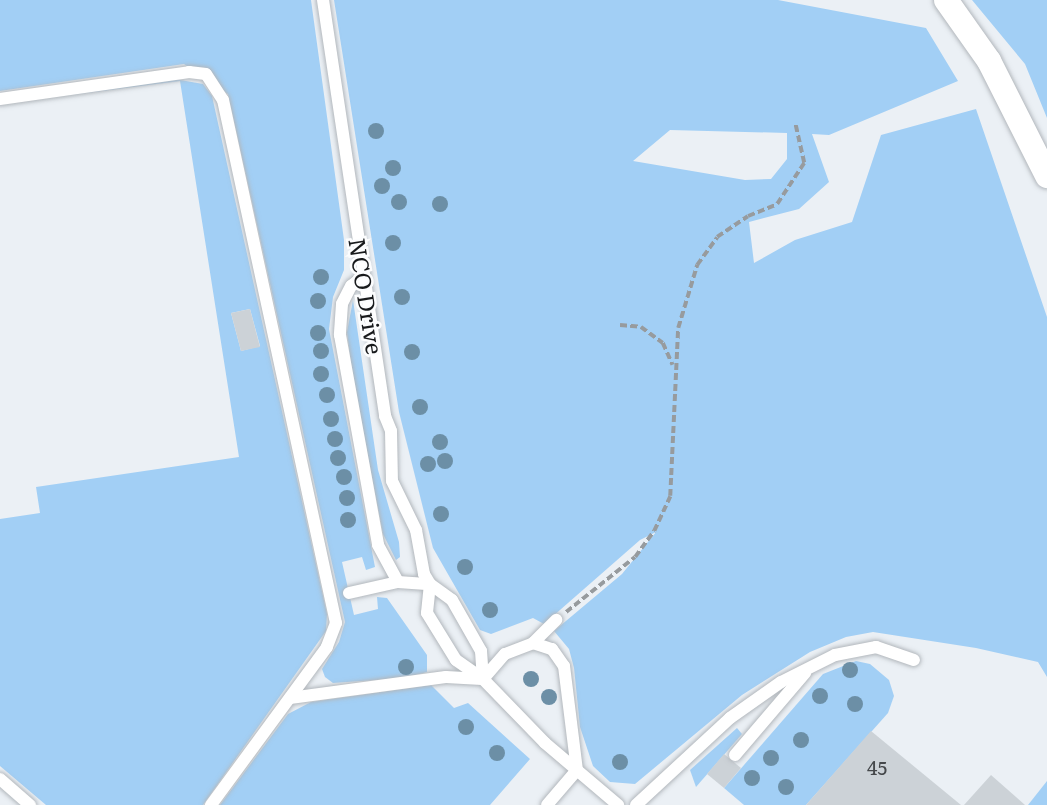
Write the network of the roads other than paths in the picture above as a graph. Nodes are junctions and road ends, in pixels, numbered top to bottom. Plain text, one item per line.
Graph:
1 (323, 0) edge
2 (946, 0) edge
3 (0, 99) edge
4 (1047, 176) edge
5 (364, 276) junction
6 (398, 582) junction
7 (430, 584) junction
8 (349, 593) dead end
9 (556, 620) road end
10 (533, 643) junction
11 (914, 660) dead end
12 (807, 669) junction
13 (482, 679) junction
14 (290, 698) junction
15 (735, 755) dead end
16 (577, 770) junction
17 (0, 779) edge
18 (30, 805) edge
19 (211, 805) edge
20 (547, 805) edge
21 (618, 805) edge
22 (636, 805) edge

1 - 5 lane, NCO Drive
2 - 4 street
3 - 14 lane
5 - 6 lane
5 - 7 lane, NCO Drive
6 - 7 lane
6 - 8 lane
7 - 13 lane
7 - 13 lane, NCO Drive
9 - 10 lane
10 - 13 lane
10 - 16 lane
11 - 12 lane
12 - 15 lane
12 - 22 lane
13 - 14 lane
13 - 16 lane, NCO Drive
14 - 19 lane
16 - 20 lane
16 - 21 lane, NCO Drive
17 - 18 lane

